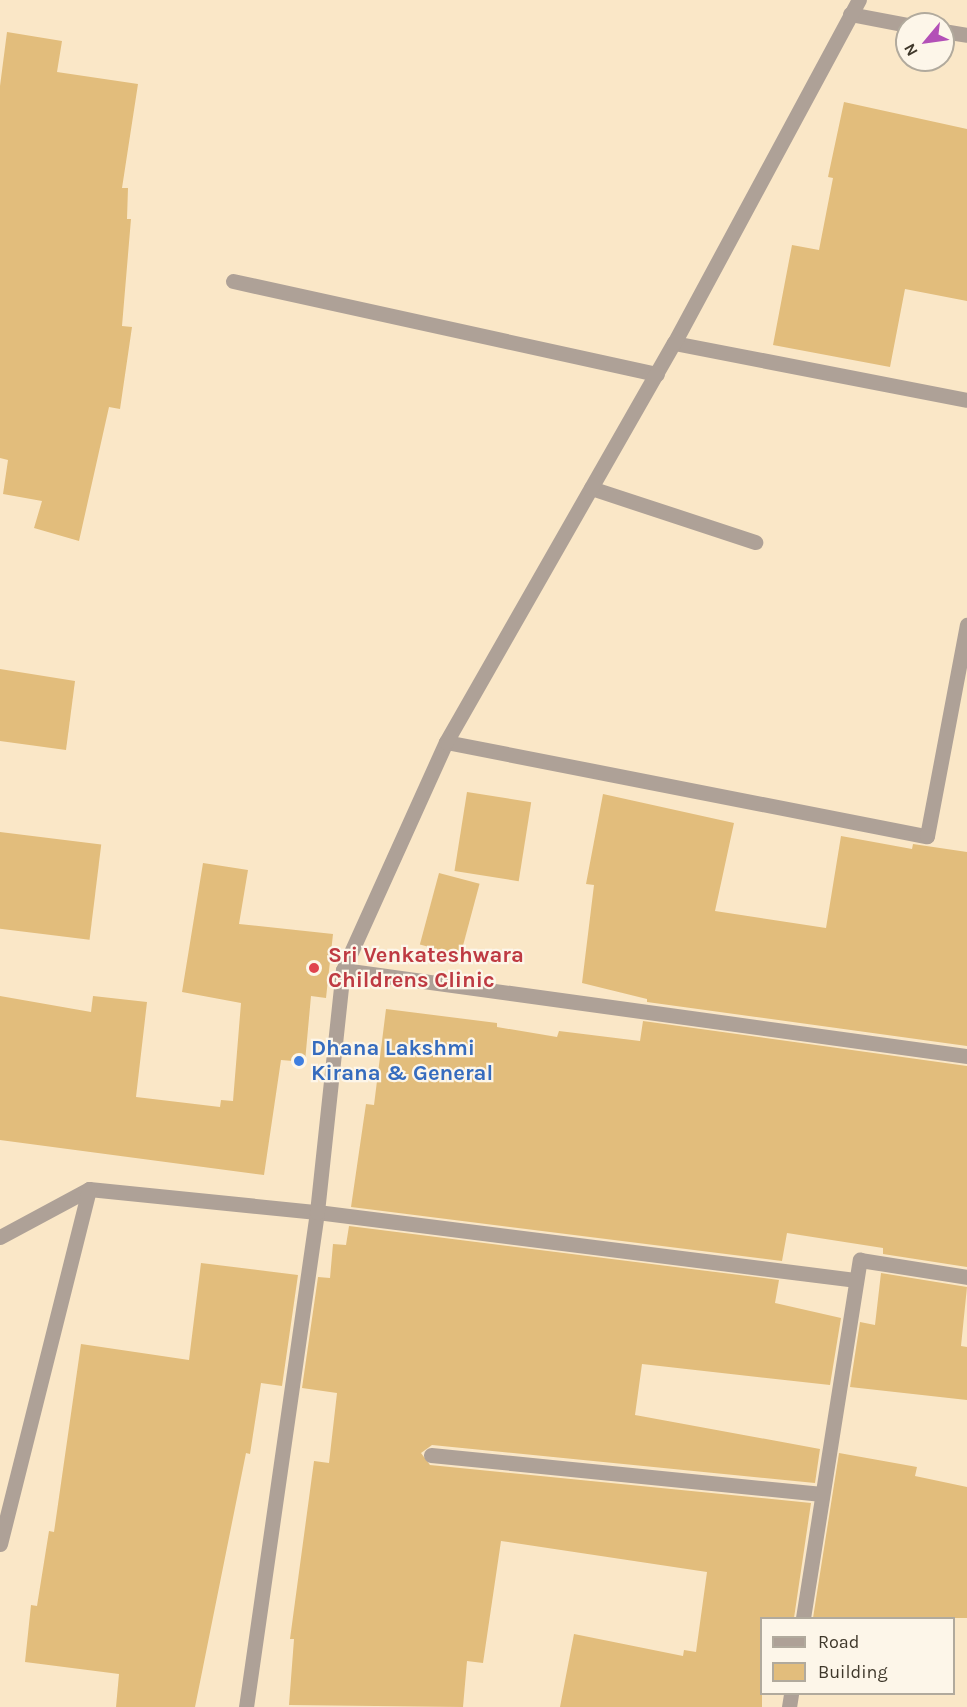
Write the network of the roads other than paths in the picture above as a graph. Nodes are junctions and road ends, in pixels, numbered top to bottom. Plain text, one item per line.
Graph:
1 (859, 0) edge
2 (850, 14) junction
3 (895, 22) edge
4 (233, 280) dead end
5 (674, 343) junction
6 (657, 374) junction
7 (967, 400) edge
8 (591, 488) junction
9 (754, 542) dead end
10 (967, 625) edge
11 (446, 742) junction
12 (343, 970) junction
13 (967, 1056) edge
14 (89, 1189) junction
15 (317, 1212) junction
16 (0, 1237) edge
17 (967, 1277) edge
18 (855, 1280) junction
19 (430, 1455) dead end
20 (822, 1494) junction
21 (0, 1544) edge
22 (803, 1617) edge
23 (246, 1707) edge

1 - 2 street
2 - 3 street
2 - 5 street
4 - 6 street
5 - 6 street
5 - 7 street
6 - 8 street
8 - 9 street
8 - 11 street
10 - 11 street
11 - 12 street
12 - 13 street
12 - 15 street
14 - 15 street
14 - 16 street
14 - 21 street
15 - 18 street
15 - 23 street
17 - 18 street
18 - 20 street
19 - 20 street
20 - 22 street

